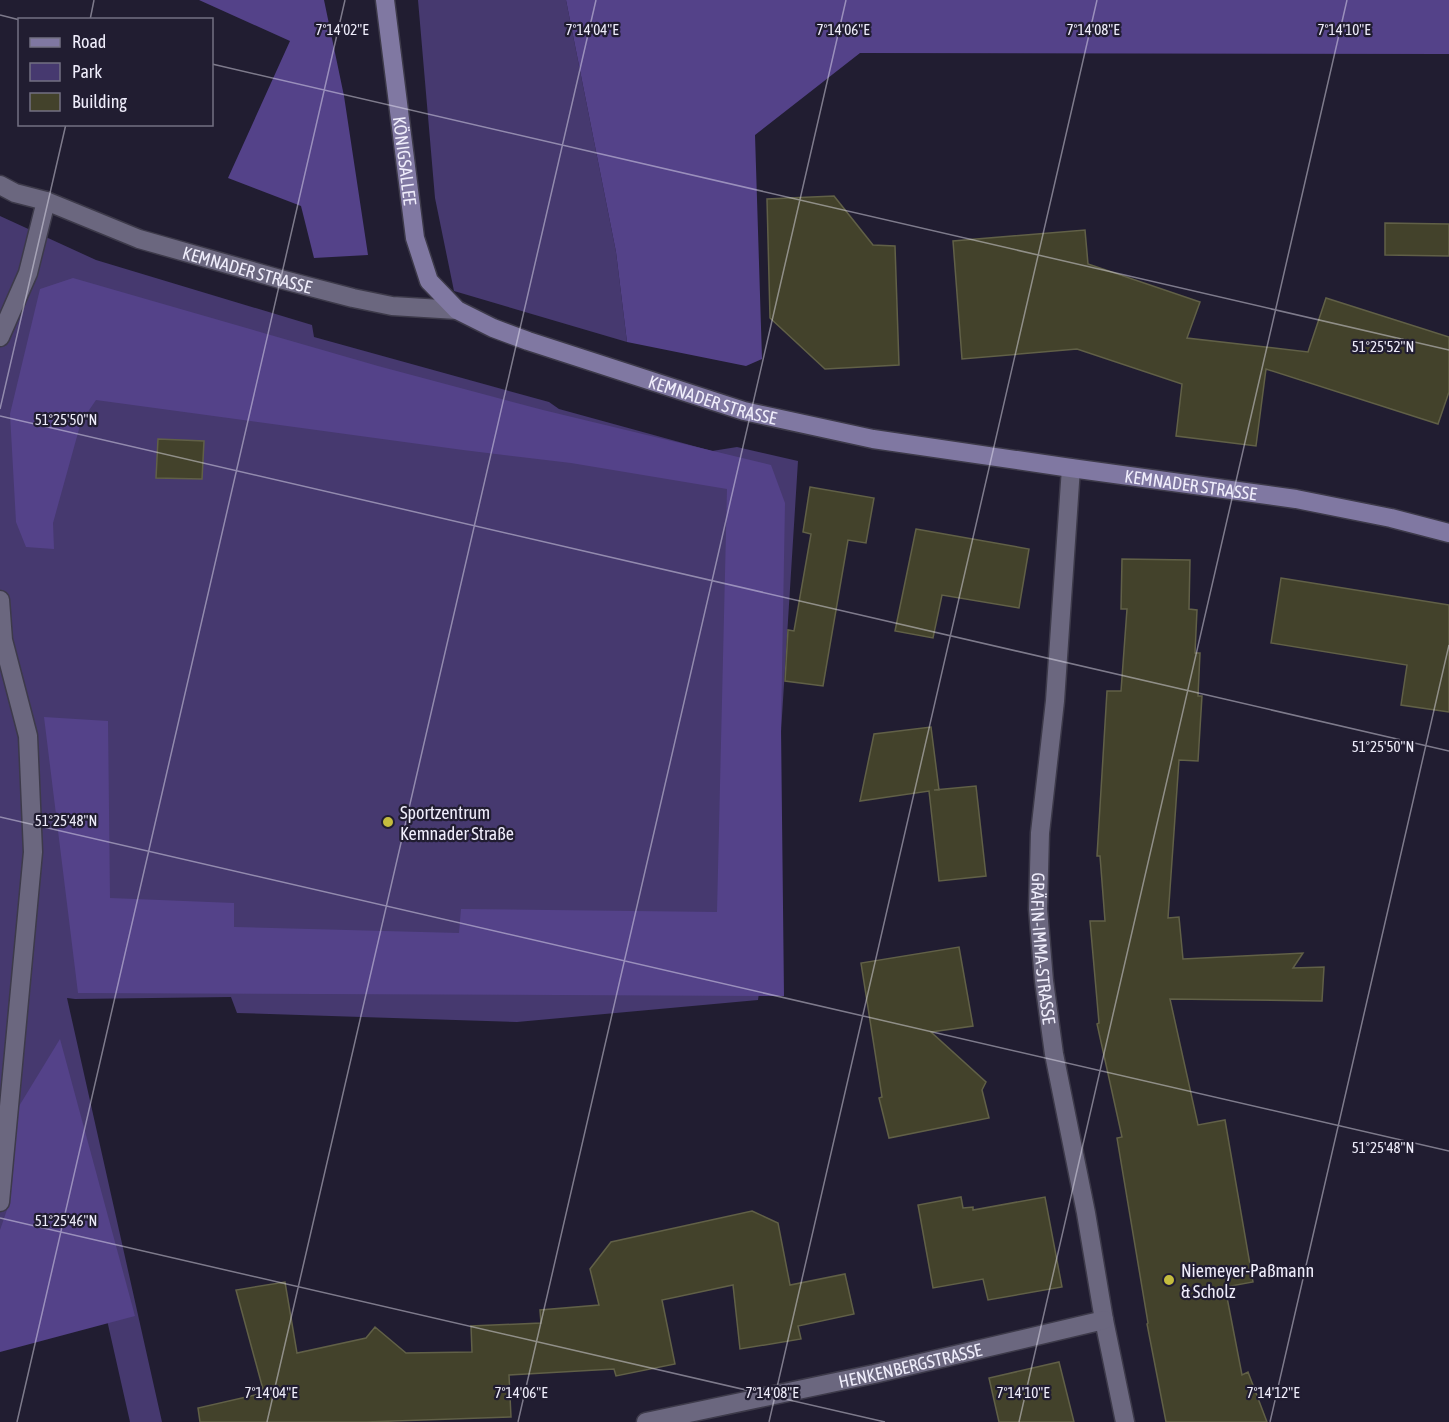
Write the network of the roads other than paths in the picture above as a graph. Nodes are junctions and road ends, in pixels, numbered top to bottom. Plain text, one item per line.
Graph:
1 (385, 0) edge
2 (0, 185) edge
3 (46, 201) junction
4 (457, 310) junction
5 (0, 337) edge
6 (1071, 468) junction
7 (1449, 533) edge
8 (0, 600) edge
9 (0, 1202) edge
10 (1104, 1320) junction
11 (646, 1422) edge
12 (1125, 1422) edge

1 - 4 main road, KÖNIGSALLEE
2 - 3 street, KEMNADER STRASSE
3 - 4 street, KEMNADER STRASSE
3 - 5 street
4 - 6 main road, KEMNADER STRASSE
6 - 7 main road, KEMNADER STRASSE
6 - 10 street, GRÄFIN-IMMA-STRASSE
8 - 9 street
10 - 11 street, HENKENBERGSTRASSE
10 - 12 street, GRÄFIN-IMMA-STRASSE

